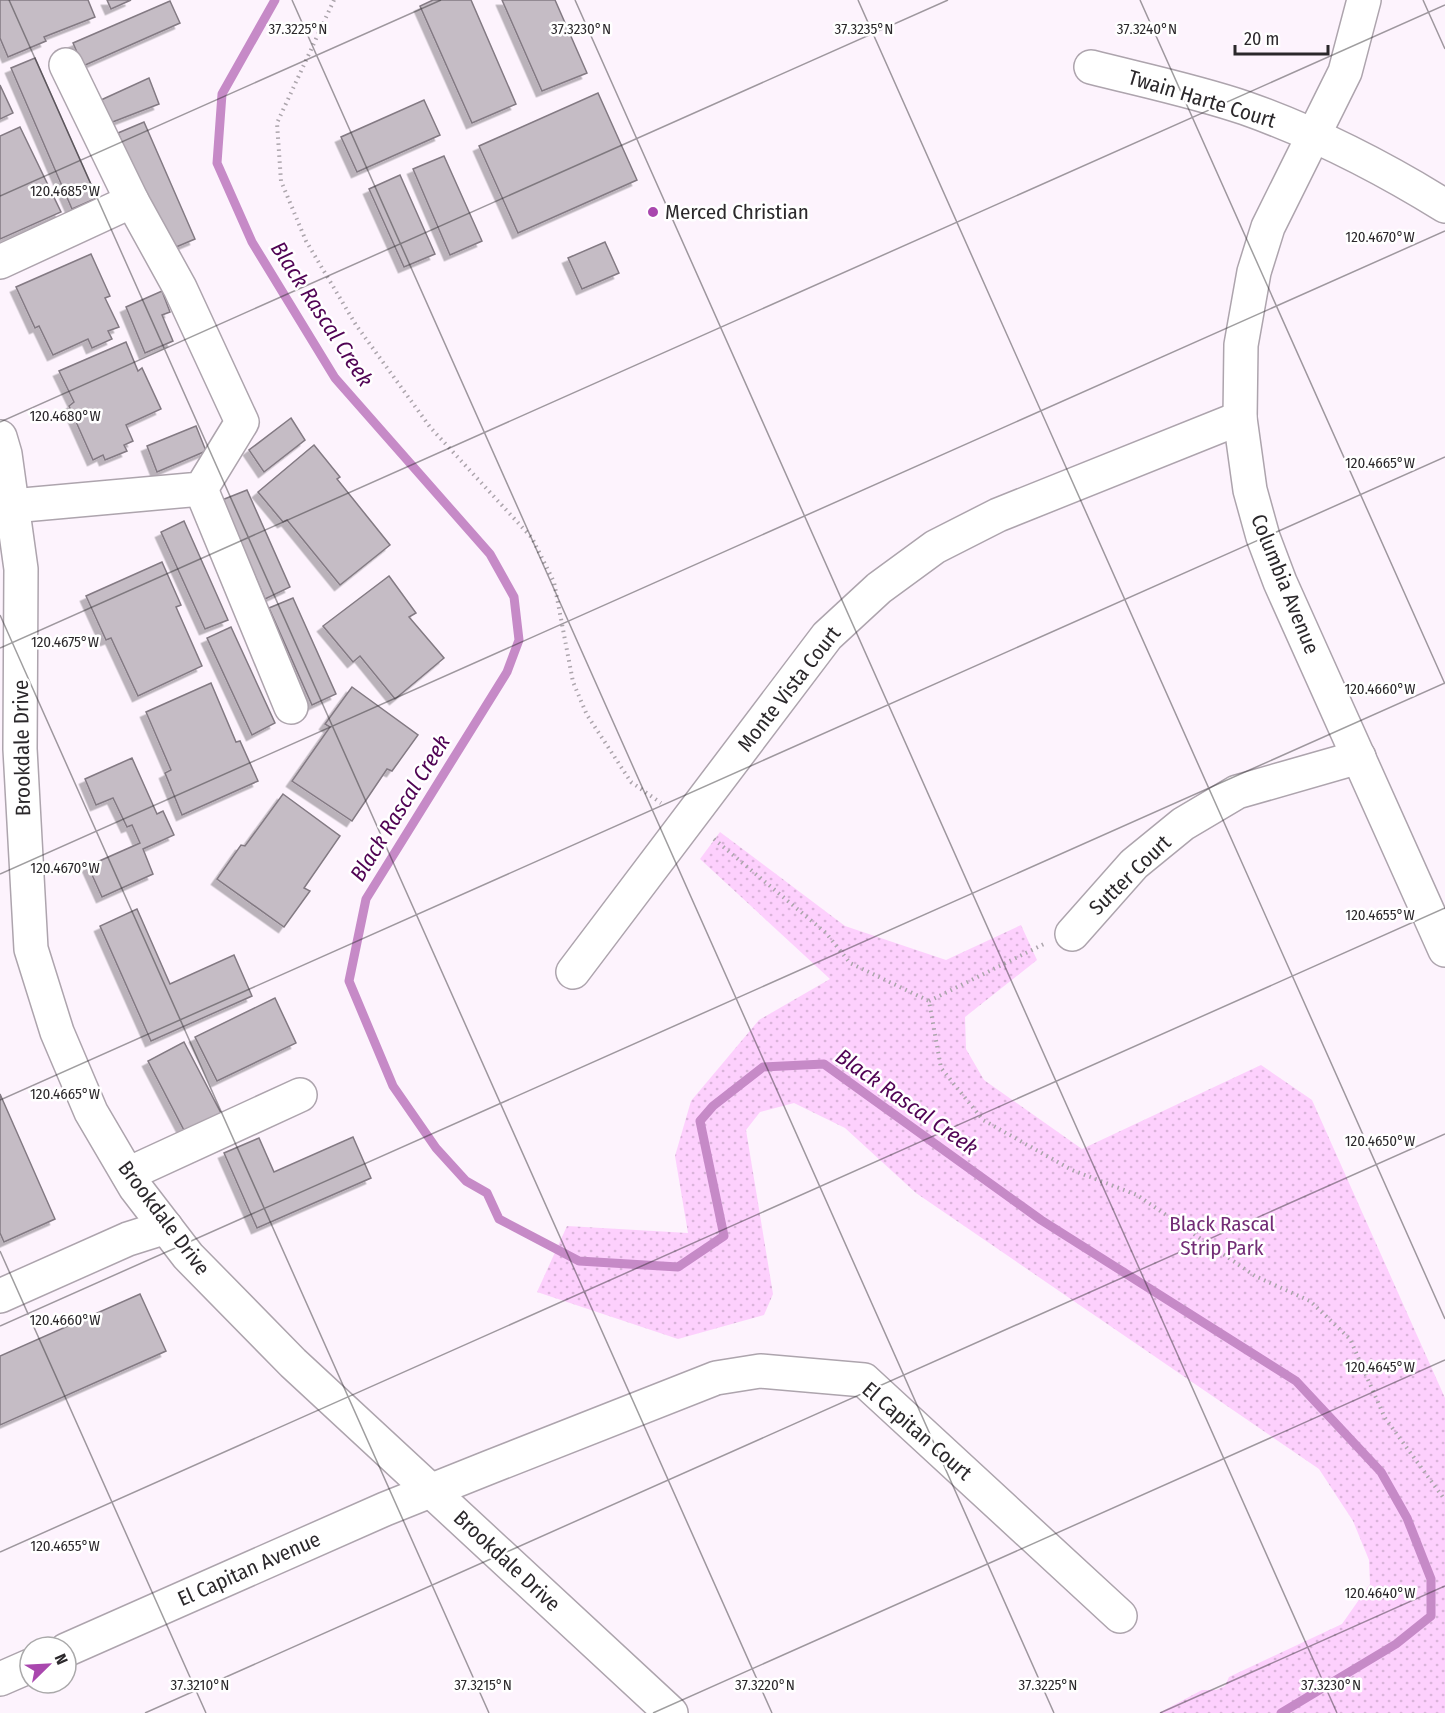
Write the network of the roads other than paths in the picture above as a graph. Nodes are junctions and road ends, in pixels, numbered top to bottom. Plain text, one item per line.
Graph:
1 (1364, 0) edge
2 (66, 65) dead end
3 (1091, 67) dead end
4 (1312, 134) junction
5 (132, 201) junction
6 (1445, 206) edge
7 (0, 262) edge
8 (1240, 418) junction
9 (0, 437) edge
10 (201, 489) junction
11 (12, 506) junction
12 (291, 707) dead end
13 (10, 750) edge
14 (1359, 757) junction
15 (1072, 934) road end
16 (1445, 950) edge
17 (573, 972) dead end
18 (300, 1095) dead end
19 (128, 1174) junction
20 (166, 1227) junction
21 (0, 1296) edge
22 (433, 1492) junction
23 (1120, 1616) dead end
24 (78, 1645) edge
25 (18, 1671) edge
26 (0, 1679) edge
27 (671, 1713) edge

1 - 4 street, Columbia Avenue
2 - 5 street
3 - 4 street, Twain Harte Court
4 - 6 street, Twain Harte Court
4 - 8 street, Columbia Avenue
5 - 7 street
5 - 10 street
8 - 14 street, Columbia Avenue
8 - 17 street, Monte Vista Court
9 - 11 street, Brookdale Drive
10 - 11 street
10 - 12 street
11 - 13 street, Brookdale Drive
13 - 19 street, Brookdale Drive
14 - 15 street, Sutter Court
14 - 16 street, Columbia Avenue
18 - 19 street
19 - 20 street, Brookdale Drive
20 - 21 street
20 - 22 street, Brookdale Drive
22 - 23 street, El Capitan Court
22 - 24 street, El Capitan Avenue
22 - 27 street, Brookdale Drive
25 - 26 street

